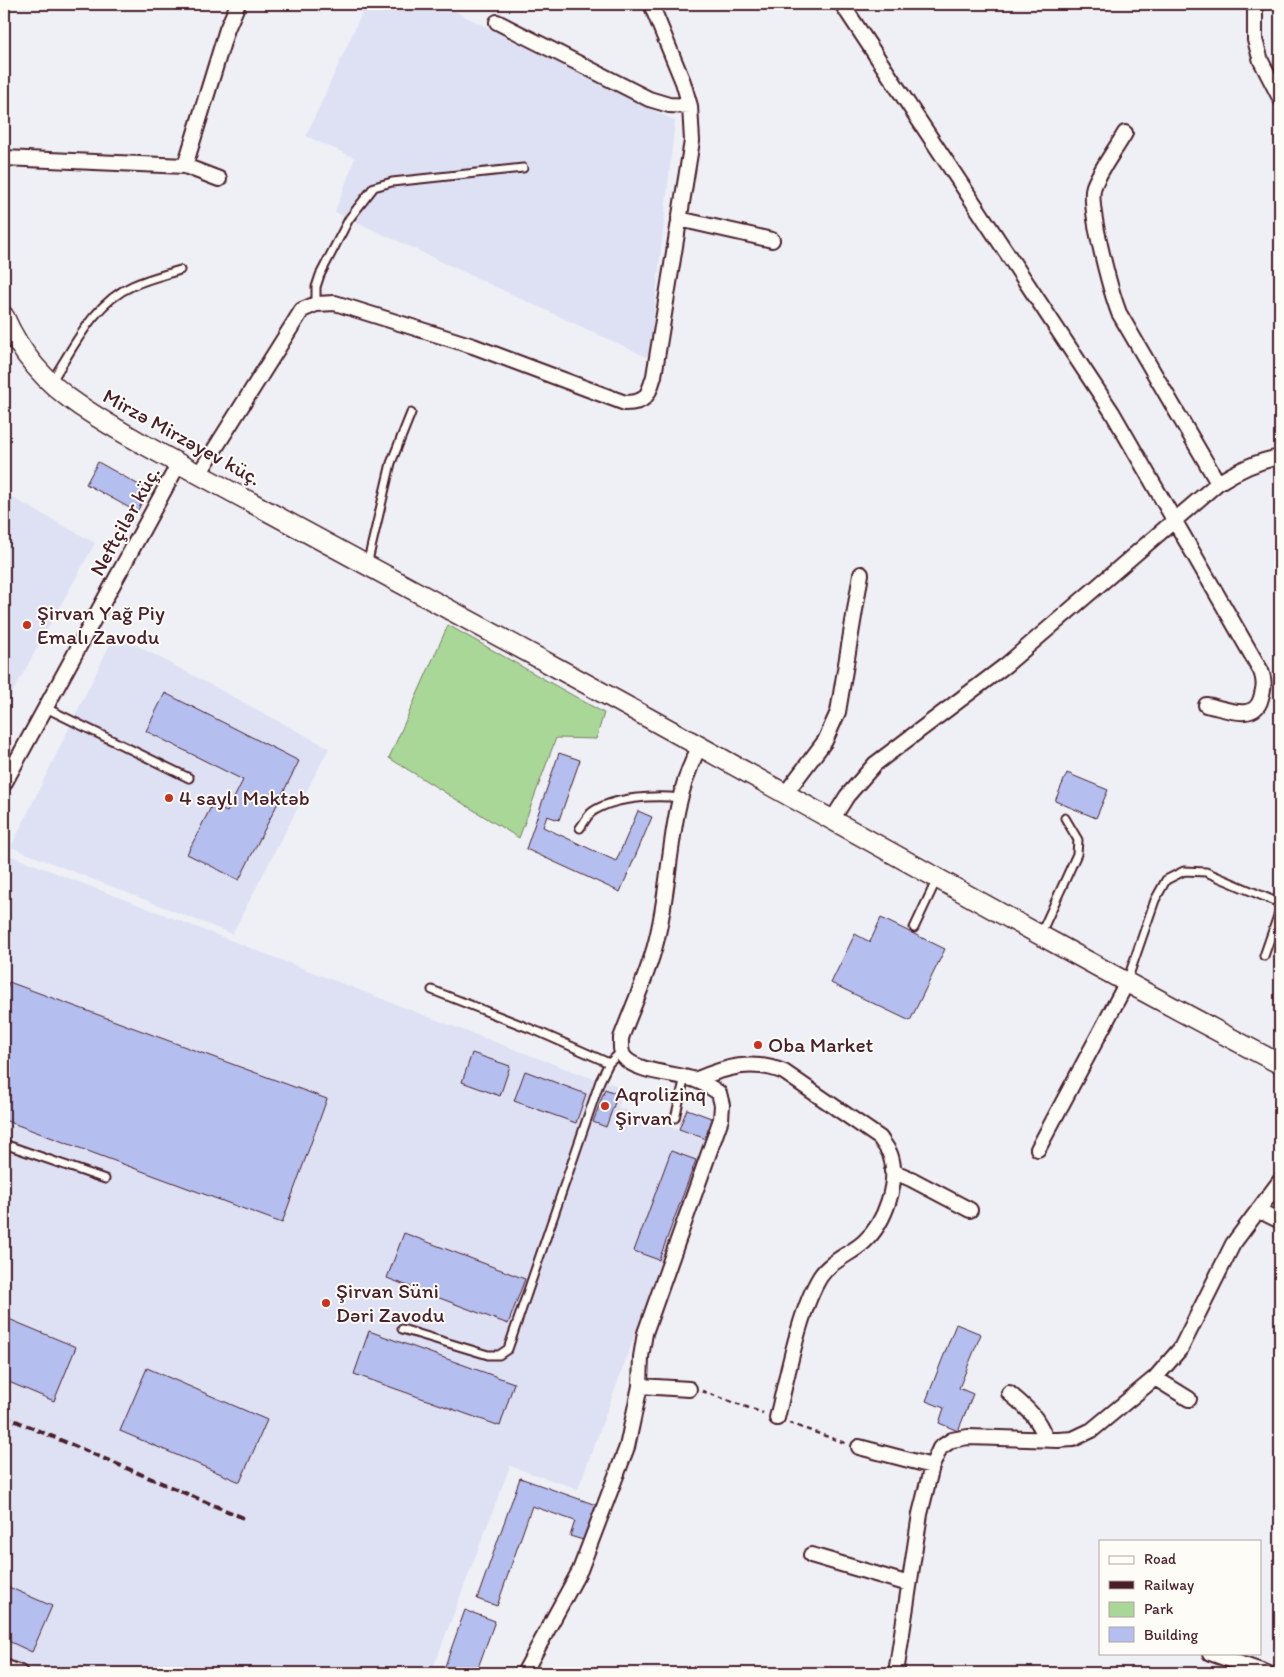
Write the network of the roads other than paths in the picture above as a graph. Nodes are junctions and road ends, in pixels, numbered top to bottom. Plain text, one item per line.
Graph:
1 (238, 4) edge
2 (651, 4) edge
3 (842, 4) edge
4 (1254, 4) edge
5 (497, 22) dead end
6 (1280, 98) edge
7 (690, 106) junction
8 (1125, 133) dead end
9 (4, 158) edge
10 (185, 166) junction
11 (523, 168) dead end
12 (219, 179) dead end
13 (679, 219) junction
14 (772, 240) dead end
15 (180, 270) dead end
16 (316, 304) junction
17 (6, 328) edge
18 (51, 382) junction
19 (412, 413) dead end
20 (1280, 457) edge
21 (180, 463) junction
22 (199, 474) junction
23 (1218, 482) junction
24 (1175, 520) junction
25 (367, 565) junction
26 (861, 574) dead end
27 (1206, 704) dead end
28 (46, 708) junction
29 (700, 746) junction
30 (189, 778) dead end
31 (4, 784) edge
32 (785, 794) junction
33 (680, 798) junction
34 (1065, 818) dead end
35 (832, 820) junction
36 (580, 828) dead end
37 (937, 879) junction
38 (1280, 908) edge
39 (914, 928) dead end
40 (1040, 936) junction
41 (1264, 956) dead end
42 (1126, 984) junction
43 (432, 990) dead end
44 (621, 1052) junction
45 (609, 1063) junction
46 (1280, 1064) edge
47 (690, 1078) junction
48 (675, 1118) dead end
49 (4, 1144) edge
50 (1038, 1149) dead end
51 (892, 1172) junction
52 (105, 1178) dead end
53 (1280, 1181) edge
54 (970, 1210) dead end
55 (1258, 1210) junction
56 (1280, 1221) edge
57 (402, 1329) dead end
58 (1155, 1378) junction
59 (640, 1386) junction
60 (688, 1389) dead end
61 (1009, 1393) dead end
62 (1189, 1399) dead end
63 (777, 1418) dead end
64 (1046, 1440) junction
65 (860, 1447) dead end
66 (932, 1466) junction
67 (811, 1555) dead end
68 (909, 1584) junction
69 (1213, 1654) edge
70 (4, 1667) edge
71 (20, 1673) edge
72 (524, 1673) edge
73 (896, 1673) edge
74 (1267, 1673) edge

1 - 10 street
2 - 7 street
3 - 24 street
4 - 6 street
5 - 7 street
7 - 13 street
8 - 23 street
9 - 10 street
10 - 12 street
11 - 16 lane
13 - 14 street
13 - 16 street
15 - 18 lane
16 - 22 street
17 - 18 main road, Mirzə Mirzəyev küç.
18 - 21 main road, Mirzə Mirzəyev küç.
19 - 25 lane
20 - 23 street
21 - 22 main road, Mirzə Mirzəyev küç.
21 - 28 street, Neftçilər küç.
22 - 25 main road, Mirzə Mirzəyev küç.
23 - 24 street
24 - 27 street
24 - 35 street
25 - 29 main road, Mirzə Mirzəyev küç.
26 - 32 street
28 - 30 lane
28 - 31 street, Neftçilər küç.
29 - 32 main road, Mirzə Mirzəyev küç.
29 - 33 street
32 - 35 main road, Mirzə Mirzəyev küç.
33 - 36 lane
33 - 44 street
34 - 40 lane
35 - 37 main road, Mirzə Mirzəyev küç.
37 - 39 lane
37 - 40 main road, Mirzə Mirzəyev küç.
38 - 41 lane
38 - 42 lane
40 - 42 main road, Mirzə Mirzəyev küç.
42 - 46 main road, Mirzə Mirzəyev küç.
42 - 50 street
43 - 45 lane
44 - 45 lane
44 - 47 street
45 - 57 lane
47 - 48 lane
47 - 51 street
47 - 59 street
49 - 52 lane
51 - 54 street
51 - 63 street
53 - 55 street
55 - 56 street
55 - 58 street
58 - 62 street
58 - 64 street
59 - 60 street
59 - 72 street
61 - 64 street
64 - 66 street
65 - 66 street
66 - 68 street
67 - 68 street
68 - 73 street
69 - 74 street
70 - 71 street

